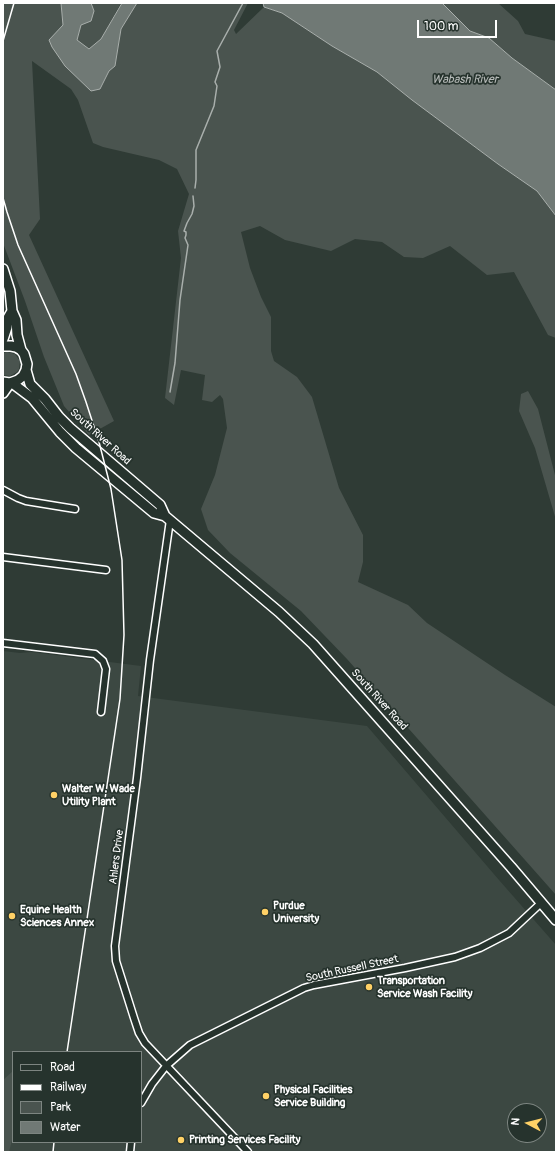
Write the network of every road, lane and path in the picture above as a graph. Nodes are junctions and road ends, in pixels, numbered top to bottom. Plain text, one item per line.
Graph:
1 (3, 269) edge
2 (12, 311) junction
3 (3, 339) edge
4 (3, 346) edge
5 (21, 350) junction
6 (26, 370) junction
7 (8, 383) edge
8 (3, 393) edge
9 (3, 490) edge
10 (75, 509) dead end
11 (168, 518) junction
12 (3, 558) edge
13 (106, 570) dead end
14 (3, 643) edge
15 (101, 712) dead end
16 (541, 903) junction
17 (556, 920) edge
18 (166, 1066) junction
19 (142, 1101) edge
20 (248, 1152) edge

1 - 2 main road, South River Road
2 - 3 main road
2 - 5 main road, South River Road
4 - 5 main road
5 - 6 main road, South River Road
6 - 7 main road
6 - 11 main road, South River Road
7 - 8 main road
7 - 11 main road, South River Road
9 - 10 street
11 - 16 main road, South River Road
11 - 18 street, Ahlers Drive
12 - 13 street
14 - 15 street
16 - 17 main road, South River Road
16 - 18 street, South Russell Street
18 - 19 street, South Russell Street
18 - 20 street, Ahlers Drive

